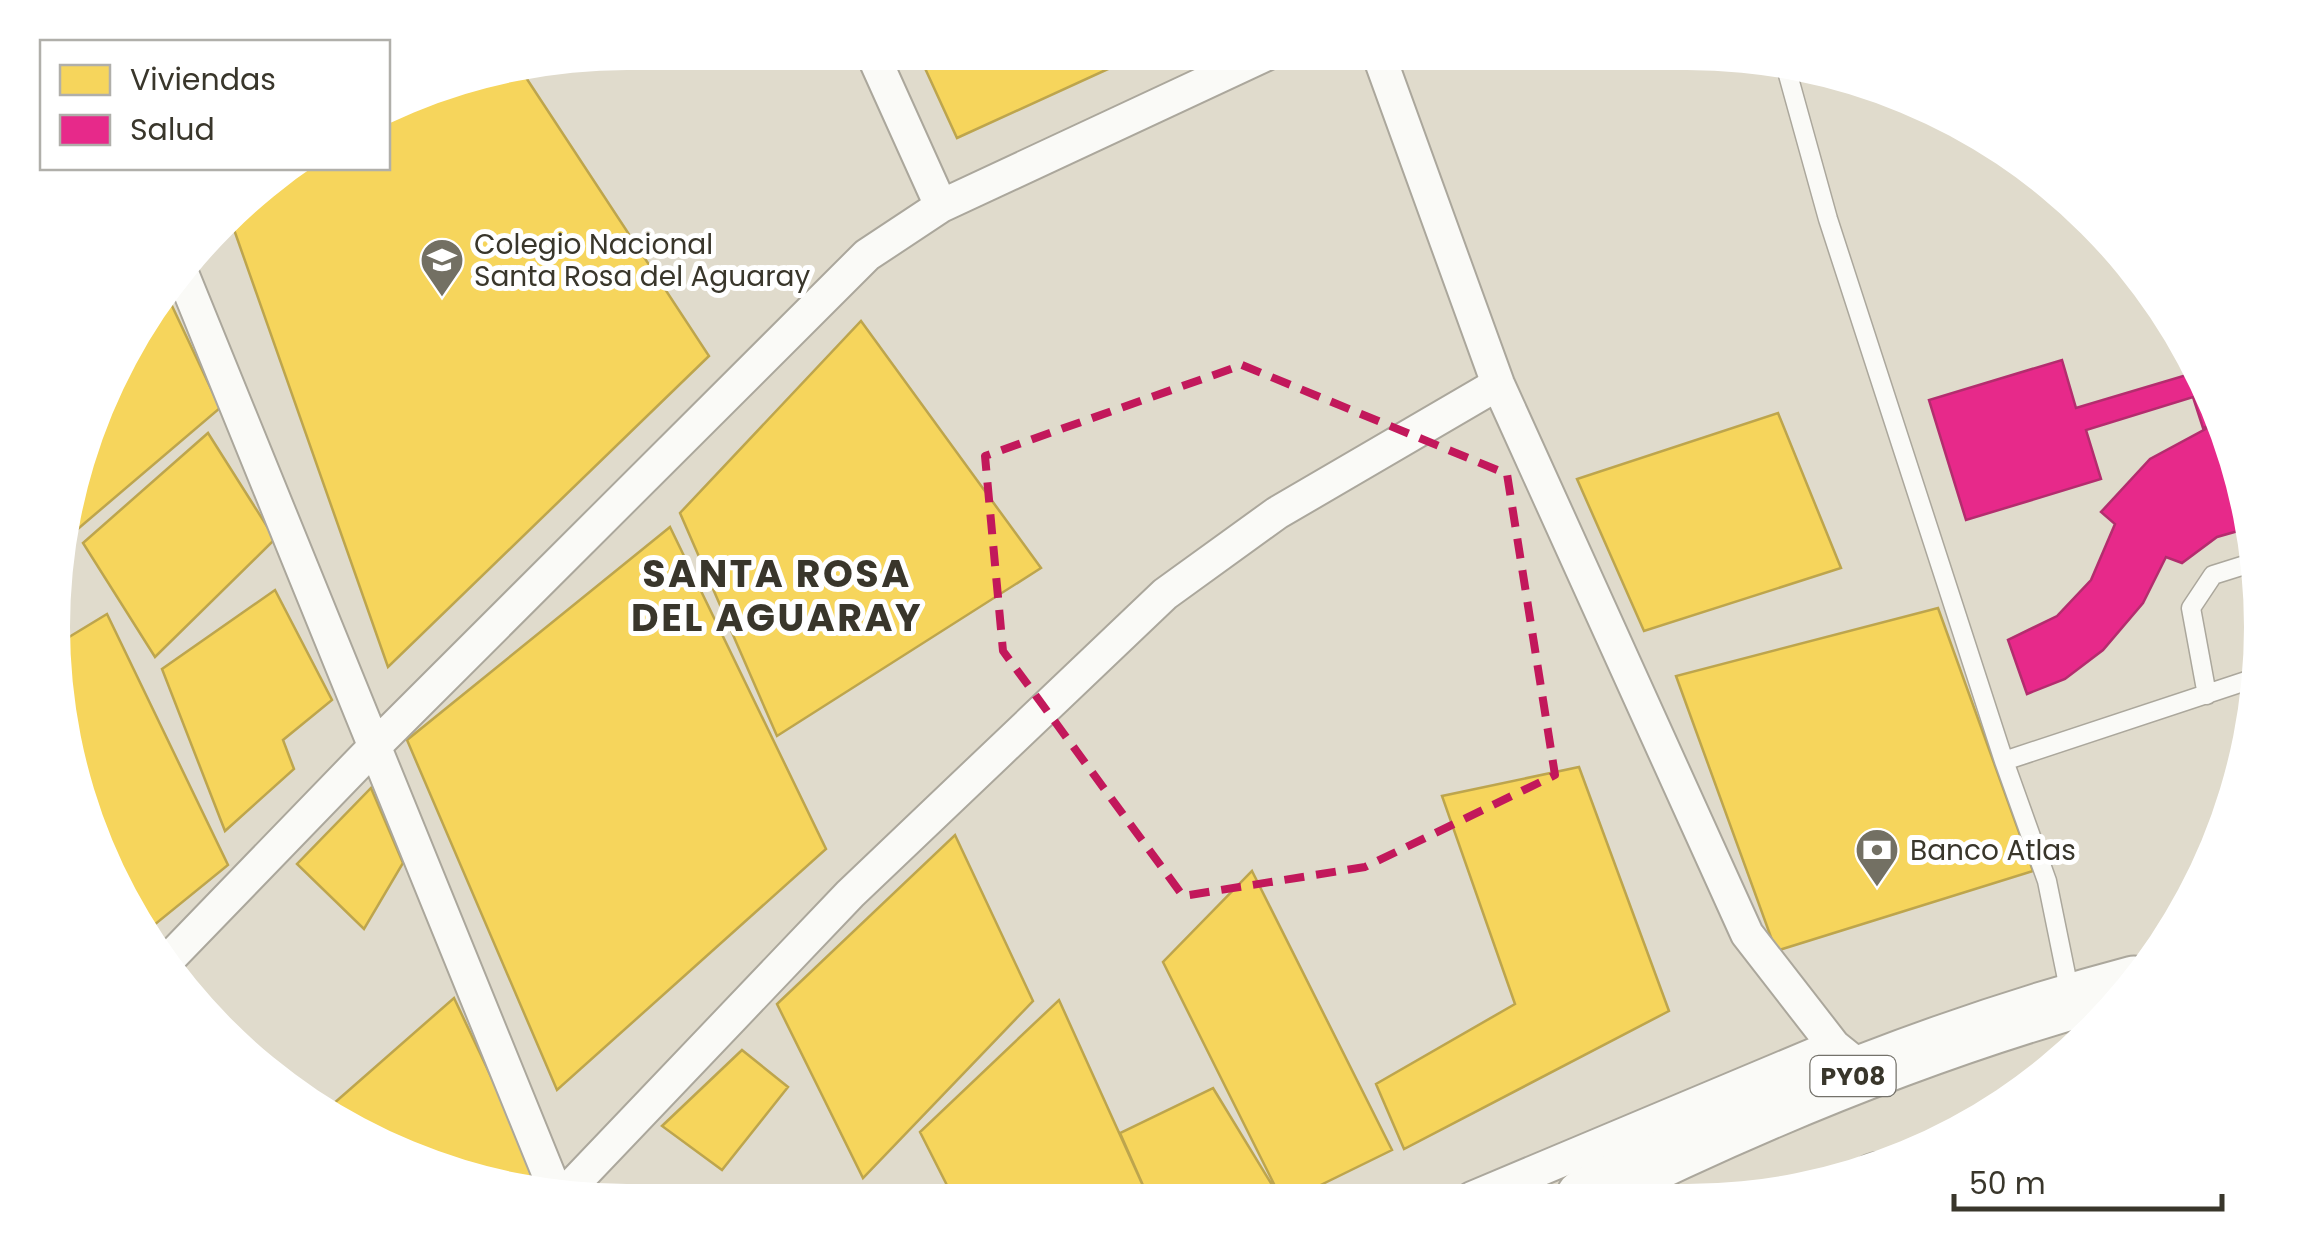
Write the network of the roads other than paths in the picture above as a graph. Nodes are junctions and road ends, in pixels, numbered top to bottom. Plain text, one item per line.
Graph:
1 (880, 70) edge
2 (1233, 70) edge
3 (1384, 70) edge
4 (1788, 80) edge
5 (941, 206) junction
6 (187, 286) edge
7 (1498, 384) junction
8 (2240, 566) edge
9 (2241, 683) edge
10 (2207, 694) junction
11 (374, 746) junction
12 (2004, 762) junction
13 (175, 952) edge
14 (2108, 991) edge
15 (2072, 1001) junction
16 (1850, 1058) junction
17 (553, 1179) edge
18 (573, 1181) edge
19 (1510, 1184) edge
20 (1610, 1184) edge

1 - 5 street
2 - 5 street
3 - 7 street
4 - 12 lane
5 - 11 street
6 - 11 street
7 - 16 street
7 - 18 street
8 - 10 lane
9 - 10 lane
10 - 12 lane
11 - 13 street
11 - 17 street
12 - 15 lane
14 - 15 highway, PY08
15 - 16 highway, PY08
16 - 19 street
16 - 20 highway, PY08

